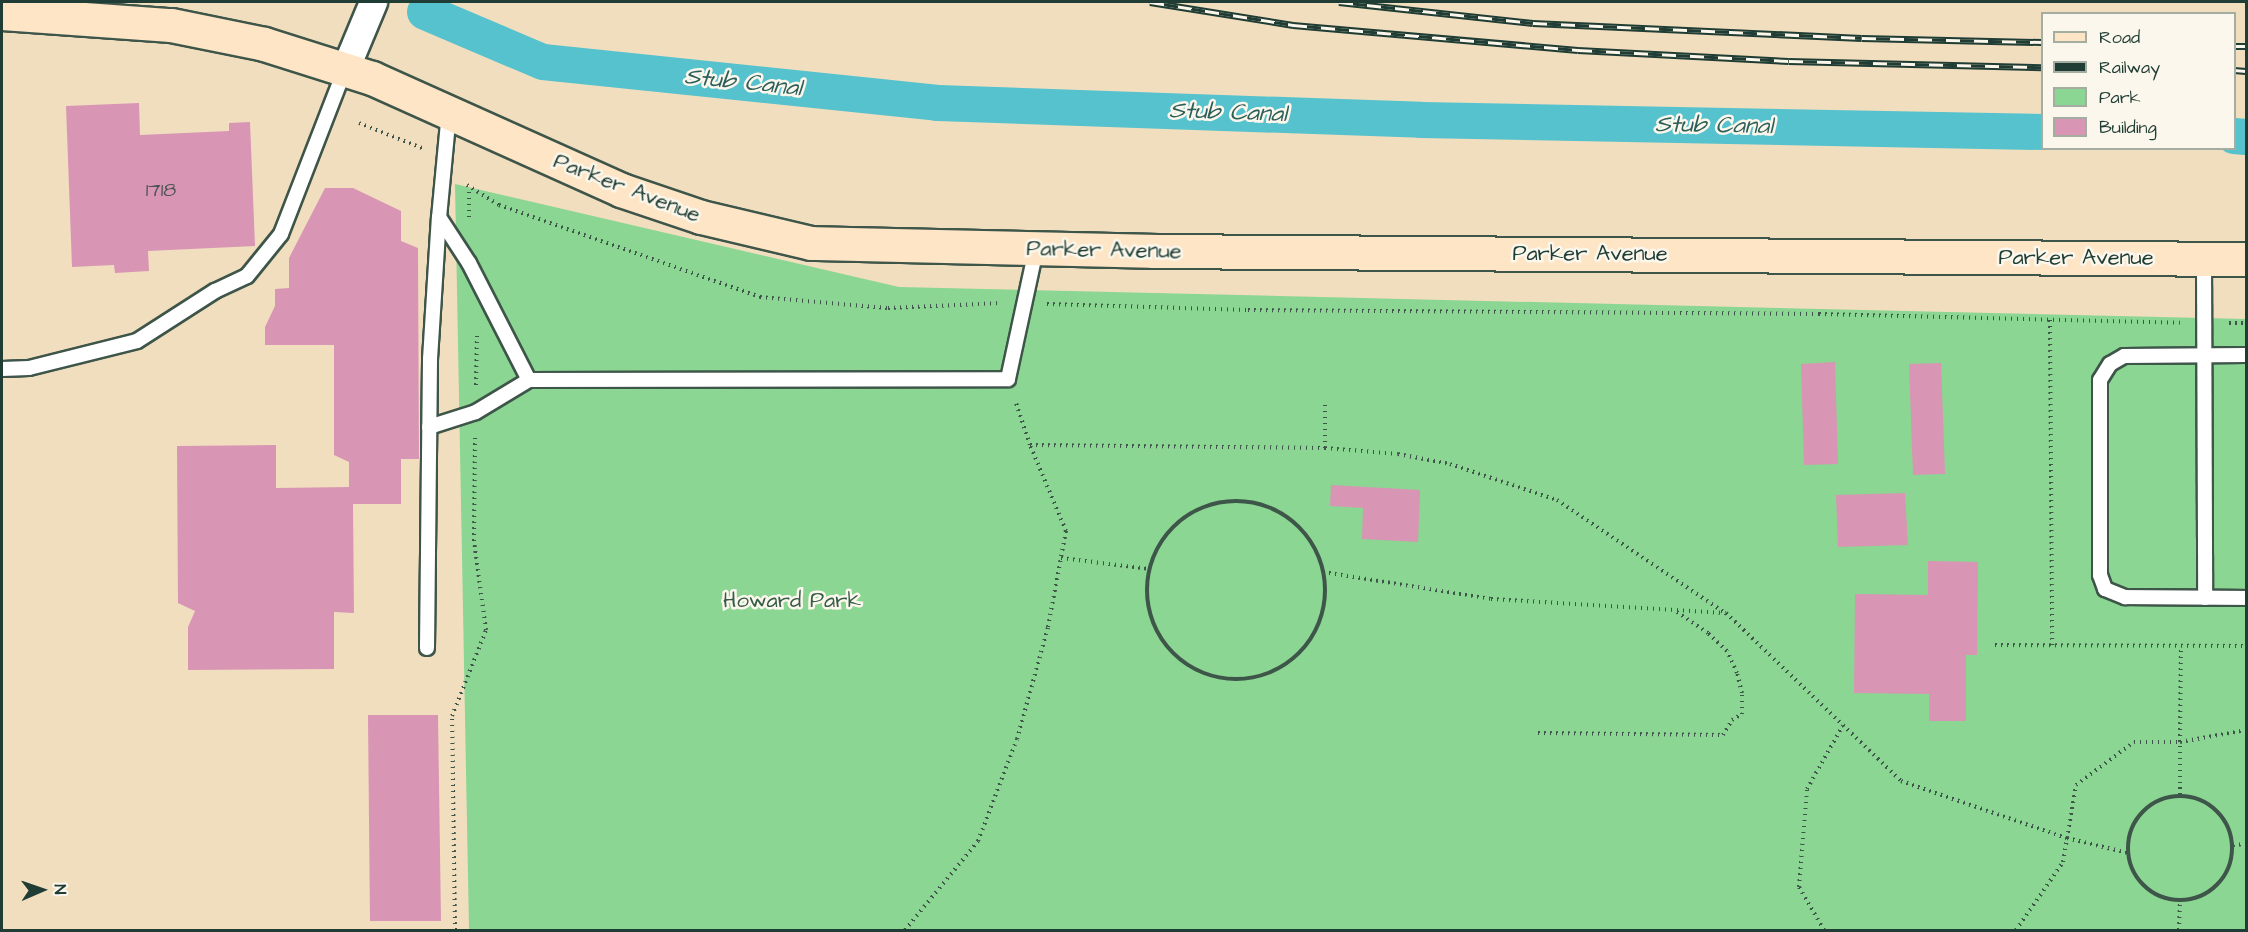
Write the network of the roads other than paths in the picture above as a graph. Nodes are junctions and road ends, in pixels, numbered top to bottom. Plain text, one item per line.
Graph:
1 (373, 2) edge
2 (2, 13) edge
3 (345, 69) junction
4 (449, 112) junction
5 (439, 217) junction
6 (1036, 249) junction
7 (2204, 259) junction
8 (2247, 259) edge
9 (2204, 355) junction
10 (2247, 355) edge
11 (2, 369) edge
12 (530, 380) junction
13 (429, 428) junction
14 (2205, 598) junction
15 (2247, 598) edge
16 (427, 648) dead end

1 - 3 street
2 - 3 street, Parker Avenue
3 - 4 street, Parker Avenue
3 - 11 lane
4 - 5 lane
4 - 6 street, Parker Avenue
5 - 12 lane
5 - 13 lane
6 - 7 street, Parker Avenue
6 - 12 lane
7 - 8 street, Parker Avenue
7 - 9 lane
9 - 10 lane
9 - 14 lane
9 - 14 lane
12 - 13 lane
13 - 16 lane
14 - 15 lane

